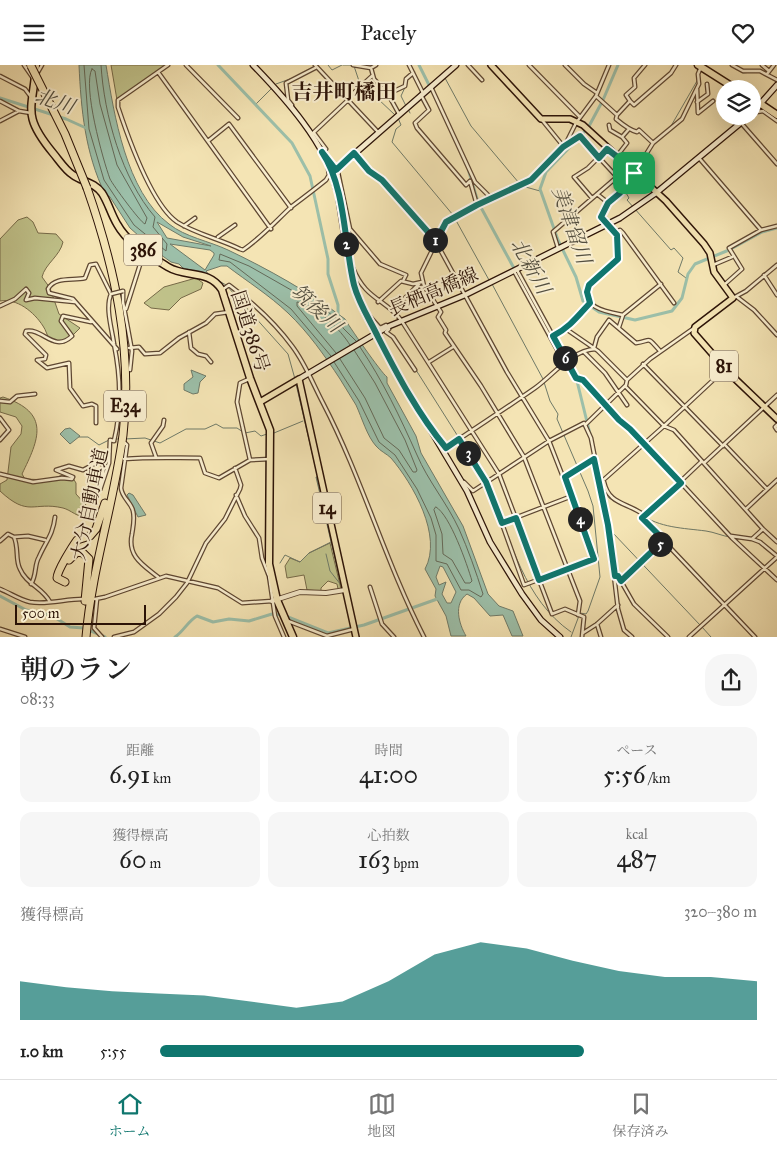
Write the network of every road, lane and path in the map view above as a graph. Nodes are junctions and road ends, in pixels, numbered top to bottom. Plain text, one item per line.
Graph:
1 (42, 65) edge
2 (168, 65) edge
3 (186, 65) edge
4 (253, 65) edge
5 (354, 65) edge
6 (376, 65) edge
7 (409, 65) edge
8 (456, 65) edge
9 (468, 65) edge
10 (491, 65) edge
11 (529, 65) edge
12 (565, 65) edge
13 (609, 65) edge
14 (645, 65) edge
15 (676, 65) edge
16 (762, 65) edge
17 (774, 65) edge
18 (29, 66) edge
19 (316, 66) edge
20 (700, 66) edge
21 (734, 66) edge
22 (371, 68) junction
23 (758, 70) junction
24 (769, 71) junction
25 (158, 72) junction
26 (413, 73) junction
27 (767, 74) junction
28 (372, 75) junction
29 (0, 76) edge
30 (777, 76) edge
31 (35, 79) junction
32 (482, 80) dead end
33 (722, 80) edge
34 (776, 80) edge
35 (707, 84) dead end
36 (777, 85) edge
37 (430, 87) junction
38 (695, 89) junction
39 (388, 94) junction
40 (422, 94) junction
41 (596, 95) junction
42 (348, 99) junction
43 (0, 101) edge
44 (630, 101) junction
45 (713, 101) dead end
46 (32, 102) junction
47 (697, 102) junction
48 (763, 104) joint
49 (19, 111) junction
50 (761, 111) edge
51 (31, 113) junction
52 (617, 115) junction
53 (777, 115) edge
54 (398, 116) junction
55 (238, 117) dead end
56 (541, 119) junction
57 (579, 119) junction
58 (0, 121) edge
59 (777, 121) edge
60 (609, 125) dead end
61 (739, 125) edge
62 (743, 125) edge
63 (629, 129) junction
64 (378, 132) junction
65 (314, 133) junction
66 (622, 137) junction
67 (208, 141) junction
68 (653, 143) junction
69 (564, 147) junction
70 (607, 149) junction
71 (324, 151) junction
72 (354, 153) junction
73 (618, 156) junction
74 (599, 158) junction
75 (699, 158) junction
76 (624, 162) junction
77 (777, 164) edge
78 (337, 169) junction
79 (634, 173) junction
80 (615, 174) junction
81 (86, 189) junction
82 (656, 193) junction
83 (597, 194) junction
84 (491, 198) junction
85 (592, 198) junction
86 (608, 203) junction
87 (479, 204) junction
88 (291, 208) junction
89 (195, 218) dead end
90 (235, 225) dead end
91 (608, 225) junction
92 (184, 226) junction
93 (777, 226) edge
94 (271, 229) junction
95 (761, 230) junction
96 (615, 233) junction
97 (217, 238) junction
98 (436, 241) junction
99 (559, 250) junction
100 (145, 252) junction
101 (732, 256) junction
102 (712, 263) junction
103 (777, 265) edge
104 (351, 266) junction
105 (515, 271) junction
106 (764, 275) junction
107 (403, 281) junction
108 (420, 283) junction
109 (661, 284) junction
110 (724, 285) junction
111 (225, 288) junction
112 (111, 294) junction
113 (465, 295) junction
114 (777, 295) edge
115 (735, 297) junction
116 (76, 302) junction
117 (378, 302) junction
118 (674, 303) dead end
119 (588, 304) junction
120 (0, 306) edge
121 (437, 307) junction
122 (394, 309) junction
123 (126, 310) junction
124 (363, 311) junction
125 (229, 312) junction
126 (623, 316) junction
127 (91, 322) junction
128 (387, 325) dead end
129 (619, 327) junction
130 (695, 327) junction
131 (389, 329) dead end
132 (566, 329) junction
133 (189, 332) junction
134 (375, 333) junction
135 (777, 335) edge
136 (553, 336) junction
137 (114, 344) junction
138 (453, 347) junction
139 (130, 348) junction
140 (117, 349) dead end
141 (594, 349) junction
142 (660, 351) junction
143 (584, 352) junction
144 (428, 361) junction
145 (210, 363) dead end
146 (566, 363) junction
147 (643, 364) junction
148 (725, 368) junction
149 (130, 369) dead end
150 (415, 370) dead end
151 (310, 372) junction
152 (250, 378) junction
153 (299, 379) junction
154 (626, 380) junction
155 (625, 386) junction
156 (619, 392) junction
157 (35, 394) dead end
158 (777, 395) edge
159 (120, 396) junction
160 (522, 397) junction
161 (0, 401) edge
162 (260, 402) junction
163 (606, 405) junction
164 (627, 405) dead end
165 (684, 407) junction
166 (765, 407) junction
167 (497, 413) junction
168 (116, 416) dead end
169 (0, 418) edge
170 (777, 419) edge
171 (164, 420) dead end
172 (96, 423) dead end
173 (587, 424) junction
174 (777, 425) edge
175 (664, 426) junction
176 (472, 430) junction
177 (777, 430) edge
178 (431, 431) junction
179 (116, 439) junction
180 (459, 439) junction
181 (0, 440) edge
182 (549, 441) junction
183 (125, 443) dead end
184 (644, 444) junction
185 (724, 446) junction
186 (156, 457) junction
187 (524, 457) junction
188 (124, 459) junction
189 (271, 459) junction
190 (594, 459) junction
191 (250, 460) junction
192 (703, 462) junction
193 (114, 466) junction
194 (235, 468) junction
195 (0, 474) edge
196 (499, 474) junction
197 (565, 477) junction
198 (461, 480) junction
199 (777, 480) edge
200 (486, 482) junction
201 (602, 483) junction
202 (681, 483) junction
203 (767, 489) junction
204 (236, 495) junction
205 (572, 496) junction
206 (544, 506) junction
207 (113, 509) dead end
208 (746, 509) junction
209 (643, 516) junction
210 (55, 517) dead end
211 (516, 518) junction
212 (502, 523) junction
213 (763, 529) junction
214 (14, 537) junction
215 (731, 537) junction
216 (752, 539) junction
217 (45, 540) junction
218 (664, 540) junction
219 (0, 541) edge
220 (777, 542) edge
221 (105, 547) dead end
222 (777, 557) edge
223 (69, 562) dead end
224 (765, 568) junction
225 (568, 569) junction
226 (270, 576) junction
227 (616, 576) junction
228 (158, 577) junction
229 (188, 580) junction
230 (539, 580) junction
231 (777, 580) edge
232 (621, 581) junction
233 (65, 582) dead end
234 (32, 584) junction
235 (370, 587) dead end
236 (0, 589) edge
237 (343, 590) junction
238 (82, 599) dead end
239 (275, 600) junction
240 (50, 602) junction
241 (724, 604) junction
242 (618, 605) junction
243 (578, 615) junction
244 (286, 620) junction
245 (86, 621) junction
246 (597, 625) junction
247 (0, 629) edge
248 (355, 629) junction
249 (582, 635) edge
250 (326, 636) edge
251 (25, 637) edge
252 (84, 637) edge
253 (102, 637) edge
254 (114, 637) edge
255 (284, 637) edge
256 (294, 637) edge
257 (356, 637) edge
258 (394, 637) edge
259 (424, 637) edge
260 (560, 637) edge
261 (601, 637) edge
262 (632, 637) edge
263 (668, 637) edge
264 (689, 637) edge
265 (754, 637) edge

1 - 31 street
2 - 25 street
3 - 55 street
4 - 71 main road
5 - 22 street
6 - 22 street
7 - 26 street
8 - 37 main road
9 - 32 street
10 - 56 main road
11 - 57 street
12 - 41 street
13 - 41 street
14 - 44 street
15 - 44 street
16 - 23 street
16 - 24 street
17 - 24 street
18 - 31 highway, 国道386号 / 386
18 - 31 street
18 - 81 highway, 大分自動車道 / E34, bridge
19 - 42 street
19 - 65 street
20 - 33 highway
20 - 38 street
21 - 23 street
22 - 28 street
23 - 27 street
24 - 27 street
25 - 67 street
25 - 92 street
26 - 39 street
26 - 40 street
27 - 34 street
28 - 39 street
28 - 42 street
29 - 46 street
30 - 34 street
31 - 46 highway, 国道386号 / 386
35 - 47 street
36 - 48 main road
37 - 40 main road
37 - 84 street
38 - 47 street
38 - 68 street
39 - 54 street
40 - 54 main road
40 - 87 street
41 - 52 street
41 - 57 street
42 - 64 street
42 - 65 street
43 - 49 street
44 - 52 street
45 - 47 street
46 - 51 highway, 国道386号 / 386
48 - 53 highway
49 - 51 street
49 - 58 street
50 - 59 street
51 - 100 highway, 国道386号 / 386
52 - 63 street
54 - 64 main road
56 - 57 main road
56 - 69 street
57 - 69 street
57 - 70 main road
60 - 66 street
61 - 75 main road, 長栖高橋線
62 - 77 street
63 - 66 street
63 - 68 street
64 - 72 main road
65 - 71 street
66 - 73 street
67 - 88 street
67 - 94 street
68 - 79 street
69 - 74 street
69 - 84 street
70 - 73 main road
70 - 74 street
71 - 78 street
71 - 88 street
71 - 104 main road
72 - 78 main road
72 - 98 street
73 - 76 main road
74 - 80 street
74 - 85 street
75 - 82 main road, 長栖高橋線
75 - 95 street
76 - 79 main road
76 - 80 street
78 - 104 main road
78 - 107 street
79 - 82 main road
79 - 86 street
80 - 83 street
81 - 179 highway, 大分自動車道 / E34
81 - 193 highway, 大分自動車道 / E34
82 - 91 main road, 長栖高橋線
82 - 102 main road
83 - 85 street
83 - 86 street
84 - 87 street
85 - 99 street
86 - 91 street
87 - 98 street
88 - 94 street
89 - 92 street
90 - 97 street
91 - 96 street
91 - 99 main road, 長栖高橋線
92 - 97 street
93 - 95 street
94 - 97 street
95 - 101 street
96 - 109 street
96 - 119 street
98 - 108 street
98 - 113 street
99 - 105 main road, 長栖高橋線
100 - 111 highway, 国道386号 / 386
100 - 123 street
101 - 102 street
101 - 110 street
102 - 110 main road
103 - 106 street
104 - 117 street
104 - 124 main road
105 - 113 main road, 長栖高橋線
105 - 136 street
105 - 146 street
106 - 114 street
106 - 115 street
107 - 108 street
107 - 117 street
108 - 121 street
108 - 122 street
109 - 118 street
109 - 126 street
110 - 115 main road
111 - 125 highway, 国道386号
111 - 151 street
112 - 116 street
112 - 123 street, bridge
112 - 137 street
113 - 121 main road, 長栖高橋線
113 - 160 street
115 - 130 main road, 81
115 - 135 street
116 - 120 street
116 - 127 street
117 - 122 street
119 - 126 street
119 - 132 street
121 - 134 main road, 長栖高橋線
121 - 138 street
122 - 144 street
123 - 139 street
124 - 128 street
124 - 134 main road
125 - 133 street
125 - 152 highway, 国道386号
126 - 129 street
127 - 137 street
127 - 172 street
129 - 141 street
129 - 142 street
130 - 142 street
130 - 148 main road, 81
131 - 150 street
132 - 136 street
132 - 141 street
133 - 139 street
133 - 145 street
134 - 151 main road
134 - 178 main road, 長栖高橋線
136 - 146 street
137 - 140 street
137 - 159 street
138 - 144 street
138 - 167 street
139 - 149 street
141 - 143 street
141 - 154 street
142 - 147 street
143 - 146 street
143 - 156 street
144 - 176 street
146 - 160 street
146 - 163 street
147 - 154 street
147 - 165 street
148 - 165 street
148 - 166 main road, 81
151 - 153 main road
151 - 259 street
152 - 162 highway, 国道386号
152 - 191 street
153 - 162 main road
153 - 237 main road, 14
154 - 155 street
155 - 156 street
155 - 175 street
156 - 163 street
156 - 164 street
157 - 161 street
158 - 166 street
159 - 168 street
159 - 179 street
160 - 167 street
160 - 182 street
162 - 189 highway, 国道386号
163 - 173 street
163 - 184 street
165 - 175 street
165 - 185 street
166 - 170 main road, 81
166 - 185 street
167 - 176 street
167 - 187 street
169 - 181 street
171 - 186 street
173 - 182 street
173 - 190 street
174 - 177 street
175 - 184 street
175 - 192 street
176 - 180 street
176 - 196 street
178 - 180 street
178 - 198 main road, 長栖高橋線
179 - 195 street
179 - 207 highway
179 - 245 highway, 大分自動車道 / E34
180 - 200 street
182 - 187 street
182 - 197 street
183 - 188 street
184 - 201 street
184 - 202 street
185 - 192 street
185 - 203 street
186 - 188 street
186 - 194 street
187 - 196 street
187 - 206 street
188 - 228 street
189 - 191 street
189 - 226 highway, 国道386号
190 - 197 street
190 - 201 street
191 - 194 street
192 - 202 street
192 - 208 street
193 - 233 highway
193 - 245 highway, 大分自動車道 / E34
194 - 204 street
196 - 200 street
196 - 211 street
197 - 205 street
198 - 200 street
198 - 260 main road, 長栖高橋線
199 - 203 street
200 - 212 street
201 - 209 street
201 - 227 street
202 - 209 street
202 - 215 street
203 - 208 street
204 - 226 street
204 - 229 street
205 - 206 street
205 - 225 street
206 - 211 street
206 - 225 street
208 - 213 street
209 - 218 street
210 - 217 street
211 - 212 street
211 - 230 street
212 - 230 street
213 - 216 street
213 - 220 street
214 - 217 street
214 - 219 street
214 - 234 street
215 - 216 street
215 - 224 street
216 - 222 street
217 - 234 street
218 - 232 street
218 - 241 street
221 - 245 highway
222 - 224 street
223 - 245 highway
224 - 231 street
224 - 241 street
225 - 230 street
225 - 243 street
226 - 239 highway, 国道386号
227 - 232 street
227 - 242 street
228 - 229 street
228 - 253 street
229 - 239 street
229 - 254 street
230 - 243 street
232 - 263 street
234 - 240 street
235 - 258 street
236 - 240 street
237 - 239 street
237 - 248 main road, 14
238 - 240 street
239 - 244 highway, 国道386号
239 - 255 street
241 - 264 street
241 - 265 street
242 - 246 street
242 - 262 street
243 - 249 street
244 - 250 street
244 - 256 highway, 国道386号
245 - 252 highway, 大分自動車道 / E34
246 - 249 street
246 - 261 street
247 - 251 street
248 - 250 street
248 - 257 main road, 14

